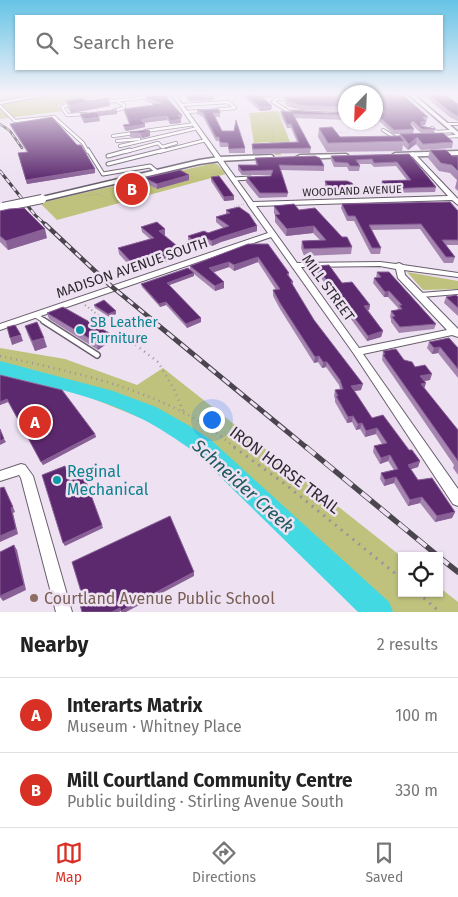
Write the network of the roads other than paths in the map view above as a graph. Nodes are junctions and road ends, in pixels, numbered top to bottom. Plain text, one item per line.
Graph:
1 (61, 123) edge
2 (195, 123) edge
3 (446, 124) joint
4 (458, 124) edge
5 (197, 126) junction
6 (432, 128) edge
7 (383, 130) dead end
8 (436, 132) junction
9 (170, 133) junction
10 (457, 134) edge
11 (114, 136) dead end
12 (400, 137) edge
13 (205, 139) junction
14 (117, 141) dead end
15 (120, 146) dead end
16 (458, 153) edge
17 (277, 154) edge
18 (413, 154) junction
19 (384, 155) edge
20 (108, 156) dead end
21 (354, 156) edge
22 (288, 157) edge
23 (219, 159) junction
24 (108, 164) dead end
25 (157, 172) junction
26 (254, 178) edge
27 (234, 179) junction
28 (456, 200) edge
29 (248, 204) junction
30 (2, 208) edge
31 (272, 234) junction
32 (294, 265) junction
33 (398, 265) junction
34 (458, 275) edge
35 (458, 292) edge
36 (421, 295) junction
37 (35, 316) junction
38 (0, 327) edge
39 (456, 333) edge
40 (357, 352) junction
41 (98, 355) dead end
42 (20, 469) joint
43 (0, 476) edge
44 (458, 500) edge
45 (64, 612) edge

1 - 25 lane
2 - 5 street, MILL STREET
3 - 4 street
3 - 10 street
5 - 9 lane
5 - 11 lane
5 - 13 street, MILL STREET
6 - 8 lane
7 - 12 lane
8 - 10 lane
8 - 10 lane
9 - 14 lane
9 - 15 lane
13 - 20 lane
13 - 23 street, MILL STREET
13 - 24 lane
16 - 18 street
17 - 23 street
18 - 19 street
18 - 28 street
21 - 22 street
23 - 25 street
23 - 27 street, MILL STREET
25 - 30 street, bridge
26 - 27 lane
27 - 29 street, MILL STREET
28 - 29 street, WOODLAND AVENUE
29 - 31 street, MILL STREET
31 - 32 street, MILL STREET
31 - 37 street, MADISON AVENUE SOUTH
32 - 33 street
32 - 40 street, MILL STREET
33 - 34 street
33 - 36 street
35 - 36 lane
36 - 39 street
37 - 38 street, MADISON AVENUE SOUTH
37 - 41 lane
39 - 40 street
40 - 44 street, MILL STREET
42 - 43 street
42 - 45 street

